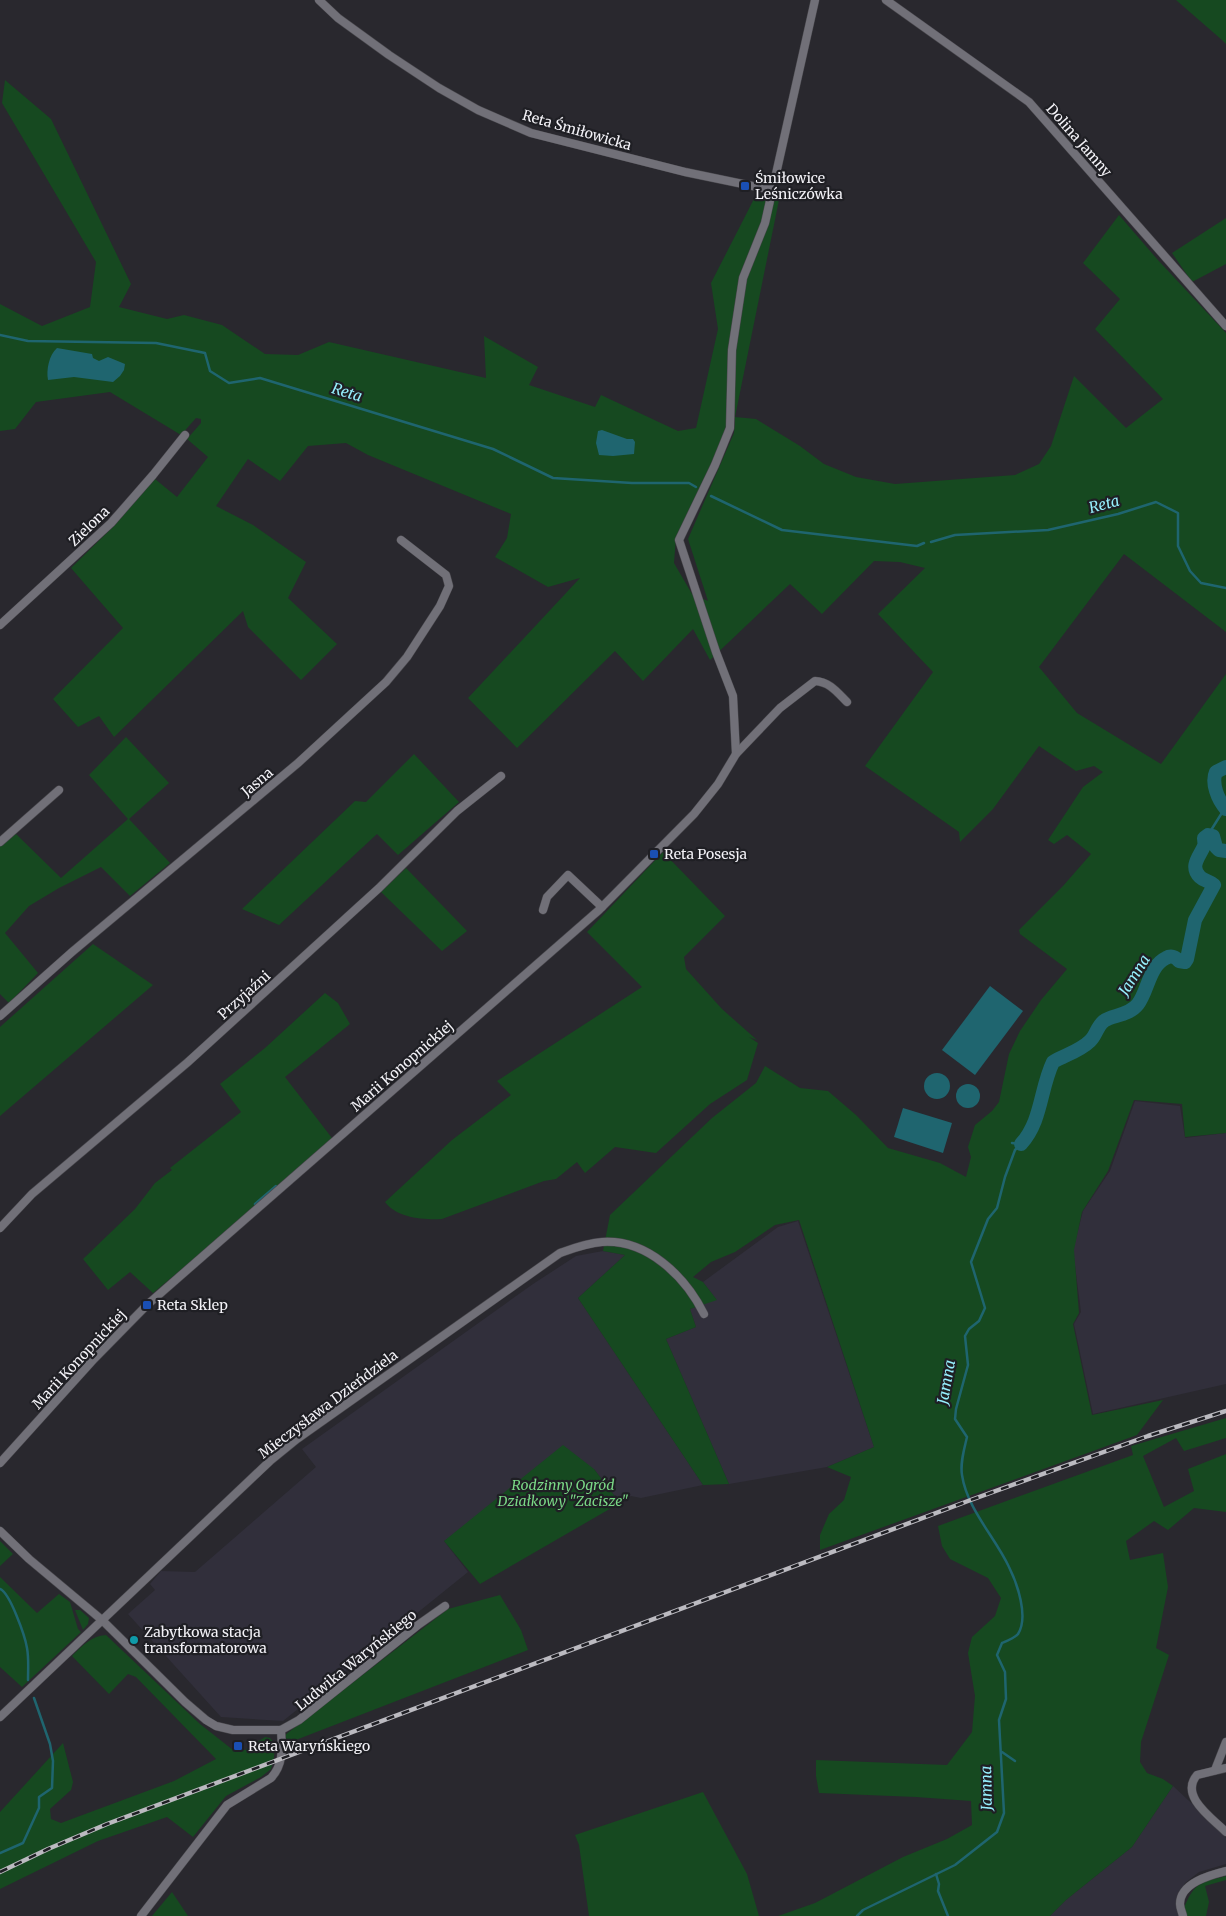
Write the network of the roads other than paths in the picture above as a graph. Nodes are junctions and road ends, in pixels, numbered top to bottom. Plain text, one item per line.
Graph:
1 (319, 0) edge
2 (815, 0) edge
3 (886, 0) edge
4 (772, 190) junction
5 (1226, 326) edge
6 (185, 436) dead end
7 (401, 540) dead end
8 (0, 625) edge
9 (847, 702) dead end
10 (736, 754) junction
11 (501, 776) dead end
12 (59, 790) dead end
13 (0, 842) edge
14 (602, 907) junction
15 (543, 910) dead end
16 (0, 1016) edge
17 (0, 1228) edge
18 (704, 1314) dead end
19 (0, 1463) edge
20 (0, 1531) edge
21 (445, 1606) dead end
22 (102, 1620) junction
23 (0, 1717) edge
24 (281, 1730) junction
25 (1226, 1742) edge
26 (1226, 1768) edge
27 (1215, 1770) junction
28 (1226, 1832) edge
29 (1226, 1871) edge
30 (142, 1916) edge
31 (1183, 1916) edge

1 - 4 street, Reta Śmiłowicka
2 - 4 street
3 - 5 street, Dolina Jamny
4 - 10 street
6 - 8 street, Zielona
7 - 16 street, Jasna
9 - 10 street, Marii Konopnickiej
10 - 14 street, Marii Konopnickiej
11 - 17 street, Przyjaźni
12 - 13 street
14 - 15 street
14 - 19 street, Marii Konopnickiej
18 - 22 street, Mieczysława Dzieńdziela
20 - 22 street, Ludwika Waryńskiego
21 - 24 street, Ludwika Waryńskiego
22 - 23 street, Mieczysława Dzieńdziela
22 - 24 street, Ludwika Waryńskiego
24 - 30 street
25 - 27 street
26 - 27 street
27 - 28 street
29 - 31 street

